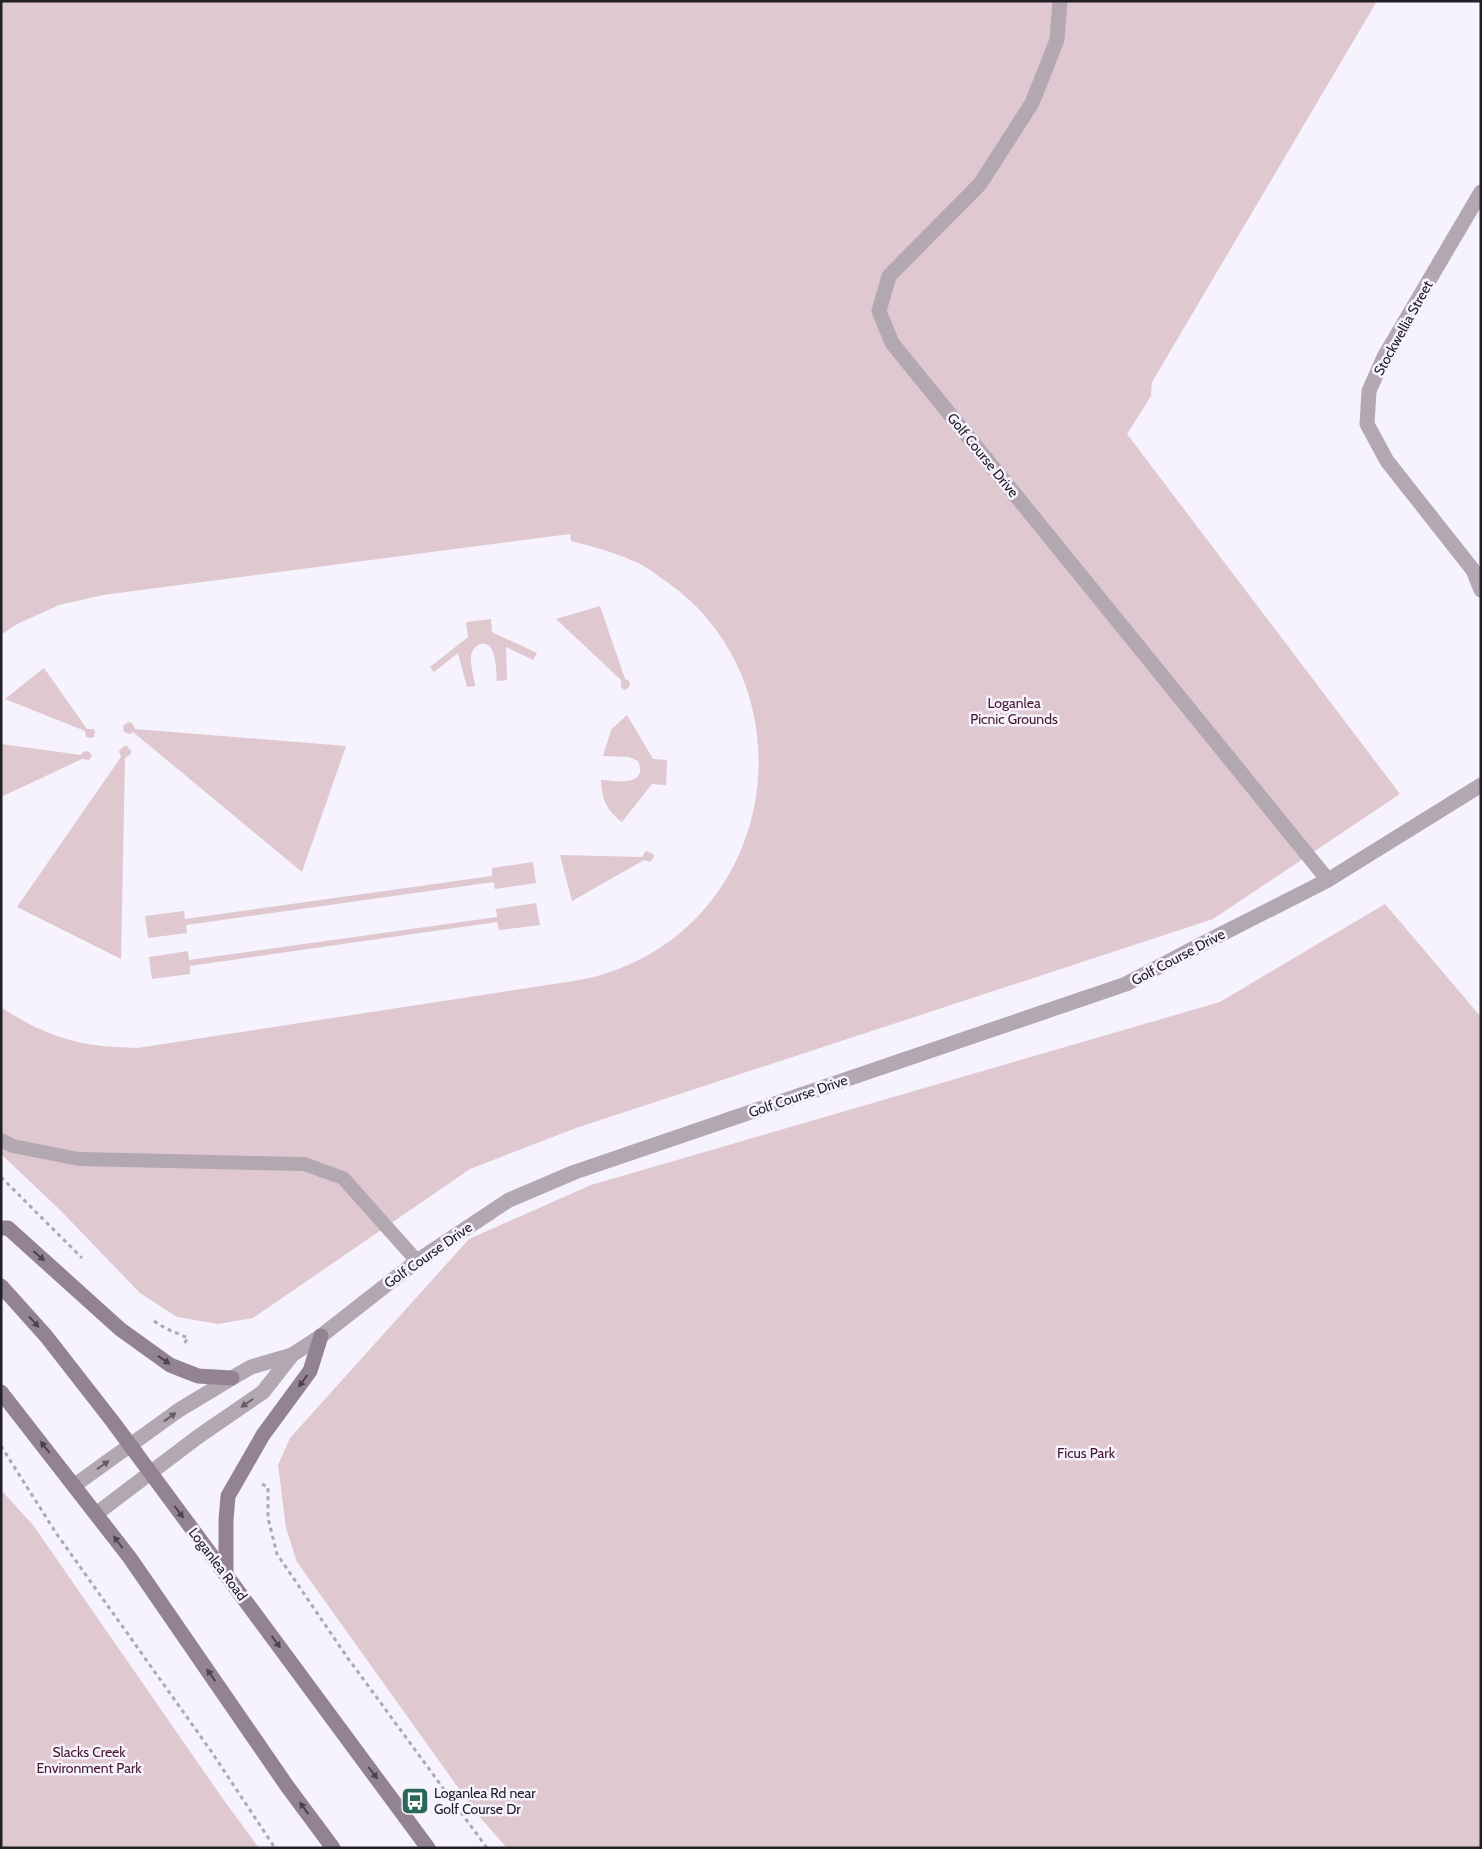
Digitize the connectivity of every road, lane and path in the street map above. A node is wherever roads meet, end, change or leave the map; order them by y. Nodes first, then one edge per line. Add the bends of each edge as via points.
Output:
1 (1060, 1) edge
2 (1481, 192) edge
3 (1481, 590) edge
4 (1481, 785) edge
5 (1328, 880) junction
6 (1, 1140) edge
7 (1, 1228) edge
8 (417, 1261) junction
9 (1, 1286) edge
10 (321, 1336) junction
11 (292, 1355) junction
12 (232, 1378) junction
13 (1, 1392) edge
14 (1, 1446) edge
15 (130, 1446) junction
16 (150, 1473) junction
17 (242, 1473) junction
18 (75, 1485) junction
19 (96, 1514) junction
20 (226, 1575) junction
21 (275, 1848) edge
22 (333, 1848) edge
23 (428, 1848) edge
24 (487, 1848) edge

1 - 5 street, Golf Course Drive via 1056,40 1032,103 980,184 889,276 879,311 892,343
2 - 3 street, Stockwellia Street via 1384,357 1369,391 1367,424 1386,461 1473,570
4 - 5 street, Golf Course Drive
5 - 8 street, Golf Course Drive via 1126,984 567,1175 508,1200
6 - 8 lane via 13,1146 79,1159 304,1164 343,1178
7 -> 12 main road via 8,1228 120,1329 170,1365 198,1376
8 - 10 street, Golf Course Drive
9 -> 15 main road, Loganlea Road via 46,1336
10 - 11 street, Golf Course Drive
10 -> 17 main road via 310,1371 263,1435
11 - 12 street, Golf Course Drive via 251,1367
11 -> 16 street, Golf Course Drive via 264,1392
15 -> 12 street, Golf Course Drive via 179,1410
18 -> 13 main road
14 - 21 path via 56,1533 211,1751
15 - 16 main road, Loganlea Road
18 -> 15 street, Golf Course Drive
16 - 19 street, Golf Course Drive
16 -> 20 main road, Loganlea Road
17 - 20 main road via 228,1496
17 - 24 path via 268,1487 268,1518 277,1554 347,1658
18 - 19 main road
22 -> 19 main road
20 -> 23 main road, Loganlea Road

